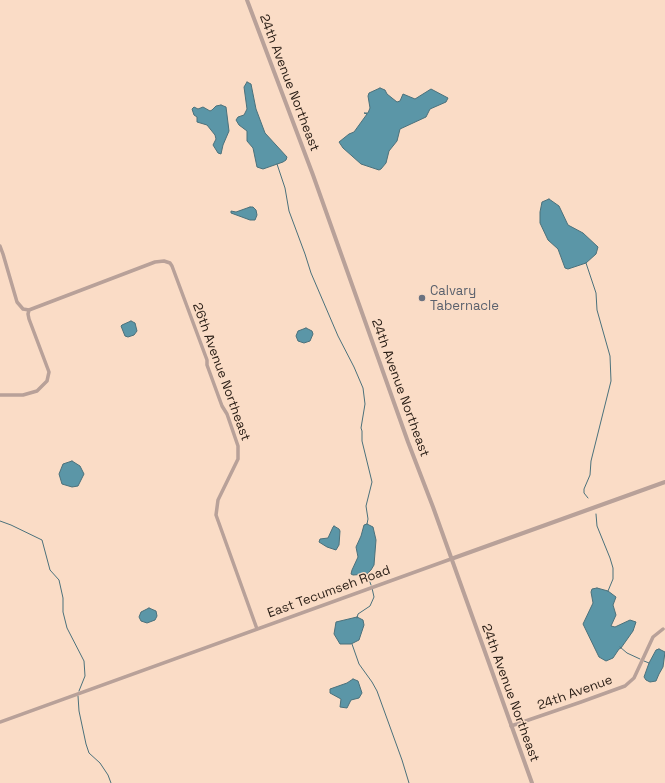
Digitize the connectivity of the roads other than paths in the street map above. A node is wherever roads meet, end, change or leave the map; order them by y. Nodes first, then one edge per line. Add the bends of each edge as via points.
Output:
1 (247, 0) edge
2 (0, 246) edge
3 (29, 310) junction
4 (0, 395) edge
5 (665, 482) edge
6 (451, 559) junction
7 (257, 629) junction
8 (663, 629) dead end
9 (0, 722) edge
10 (511, 726) junction
11 (532, 783) edge

1 - 6 street, 24th Avenue Northeast
2 - 3 street via 17,302 23,309
3 - 4 street via 29,319 48,368 47,381 30,394
3 - 7 street, 26th Avenue Northeast via 156,262 167,262 172,266 238,446 238,459 218,500 216,515
5 - 6 street, East Tecumseh Road
6 - 7 street, East Tecumseh Road
6 - 10 street, 24th Avenue Northeast
7 - 9 street, East Tecumseh Road
8 - 10 street, 24th Avenue via 653,637 636,673 625,686
10 - 11 street, 24th Avenue Northeast

